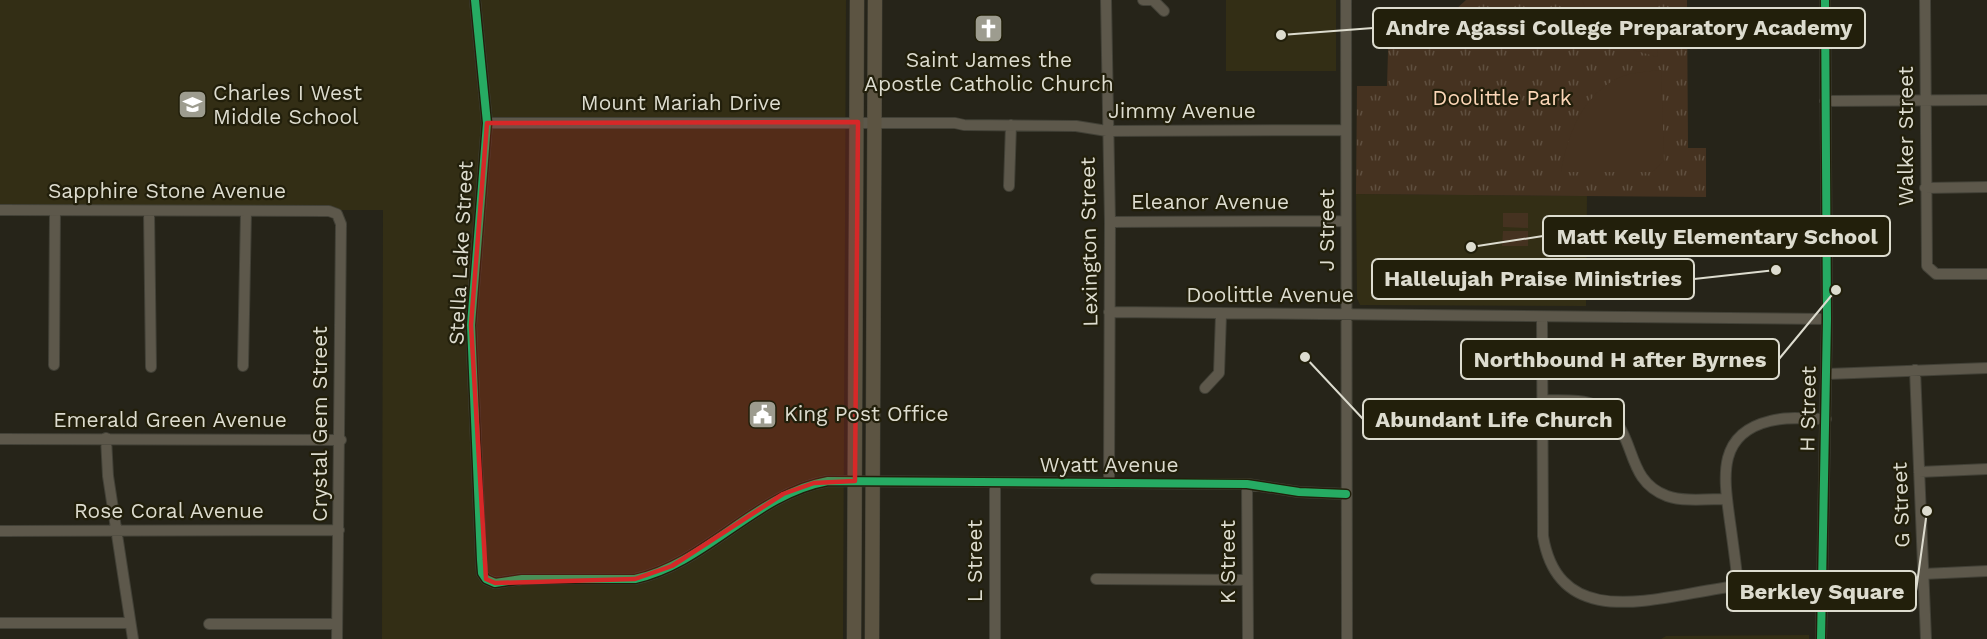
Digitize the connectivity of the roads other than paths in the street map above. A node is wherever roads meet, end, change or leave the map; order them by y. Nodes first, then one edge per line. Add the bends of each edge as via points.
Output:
1 (475, 0) edge
2 (875, 0) edge
3 (1106, 0) edge
4 (1143, 0) edge
5 (1346, 0) edge
6 (1825, 0) edge
7 (1924, 0) edge
8 (857, 2) edge
9 (1164, 10) dead end
10 (875, 55) junction
11 (1925, 100) junction
12 (1987, 100) edge
13 (1825, 101) junction
14 (858, 122) junction
15 (874, 122) junction
16 (487, 123) junction
17 (1011, 125) junction
18 (1346, 130) junction
19 (1107, 131) junction
20 (1009, 186) dead end
21 (1987, 187) edge
22 (1925, 188) junction
23 (0, 210) edge
24 (55, 210) junction
25 (149, 210) junction
26 (246, 212) junction
27 (334, 212) joint
28 (1346, 221) junction
29 (1110, 222) junction
30 (1987, 274) edge
31 (1109, 312) junction
32 (1347, 314) junction
33 (1221, 315) junction
34 (1542, 317) junction
35 (1827, 319) junction
36 (54, 365) dead end
37 (243, 366) dead end
38 (151, 367) dead end
39 (1987, 368) edge
40 (1915, 370) junction
41 (1827, 374) junction
42 (1205, 388) dead end
43 (1542, 400) junction
44 (1826, 419) junction
45 (106, 438) junction
46 (0, 439) edge
47 (340, 440) junction
48 (1987, 469) edge
49 (1919, 472) junction
50 (855, 481) junction
51 (872, 481) junction
52 (995, 482) junction
53 (1109, 483) junction
54 (1247, 484) junction
55 (1346, 494) junction
56 (1727, 499) junction
57 (339, 530) junction
58 (0, 531) edge
59 (116, 531) junction
60 (1987, 571) edge
61 (1923, 574) junction
62 (486, 579) joint
63 (1096, 579) dead end
64 (1247, 580) junction
65 (1738, 586) junction
66 (1822, 586) junction
67 (0, 623) edge
68 (130, 623) junction
69 (208, 624) dead end
70 (337, 624) junction
71 (133, 639) edge
72 (337, 639) edge
73 (854, 639) edge
74 (872, 639) edge
75 (995, 639) edge
76 (1248, 639) edge
77 (1347, 639) edge
78 (1821, 639) edge
79 (1926, 639) edge

1 - 16 street, Stella Lake Street
2 - 10 main road
3 - 19 street, Lexington Street
4 - 9 street via 1153,0
5 - 18 street, J Street
6 - 13 street, H Street
7 - 11 street, Walker Street
8 - 10 main road via 865,16 867,43
8 - 14 main road
10 - 15 main road
11 - 12 street
11 - 13 street
11 - 22 street, Walker Street
13 - 35 street, H Street
14 - 15 street, Mount Mariah Drive
14 - 16 street, Mount Mariah Drive
14 - 50 main road
15 - 17 street, Jimmy Avenue
15 - 51 main road
16 - 62 street, Stella Lake Street via 471,325 481,560
17 - 19 street, Jimmy Avenue via 1076,126
17 - 20 street
18 - 19 street, Jimmy Avenue
18 - 28 street, J Street
19 - 29 street, Lexington Street
21 - 22 street
22 - 30 street, Walker Street via 1930,271
23 - 24 street, Sapphire Stone Avenue
24 - 25 street, Sapphire Stone Avenue
24 - 36 street
25 - 26 street, Sapphire Stone Avenue
25 - 38 street
26 - 27 street, Sapphire Stone Avenue
26 - 37 street
27 - 47 street, Crystal Gem Street via 341,224
28 - 29 street, Eleanor Avenue
28 - 32 street, J Street
29 - 31 street, Lexington Street
31 - 33 street, Doolittle Avenue
31 - 53 street, Lexington Street
32 - 33 street, Doolittle Avenue
32 - 34 street, Doolittle Avenue
32 - 55 street, J Street
33 - 42 street via 1219,373
34 - 35 street, Doolittle Avenue
34 - 43 street
35 - 41 street, H Street
39 - 40 street
40 - 41 street
40 - 49 street, G Street
41 - 44 street, H Street
43 - 56 street via 1586,402 1597,405 1616,420 1640,475 1659,493 1670,497
43 - 65 street via 1543,536 1554,570 1569,588 1589,601 1615,607
44 - 56 street via 1773,420 1749,428 1729,452 1724,471
44 - 66 street, H Street
45 - 46 street, Emerald Green Avenue
45 - 47 street, Emerald Green Avenue
45 - 59 street
47 - 57 street, Crystal Gem Street
48 - 49 street
49 - 61 street, G Street
50 - 51 street, Wyatt Avenue
50 - 62 street, Wyatt Avenue via 805,485 783,494 672,566 651,575 635,579 522,579 495,583
50 - 73 main road
51 - 52 street, Wyatt Avenue
51 - 74 main road
52 - 53 street, Wyatt Avenue
52 - 75 street, L Street
53 - 54 street, Wyatt Avenue
54 - 55 street, Wyatt Avenue
54 - 64 street, K Street
55 - 77 street, J Street
56 - 65 street
57 - 59 street, Rose Coral Avenue
57 - 70 street, Crystal Gem Street
58 - 59 street, Rose Coral Avenue
59 - 68 street
60 - 61 street
61 - 79 street, G Street
63 - 64 street
64 - 76 street, K Street
65 - 66 street
66 - 78 street, H Street
67 - 68 street
68 - 71 street
69 - 70 street
70 - 72 street, Crystal Gem Street

